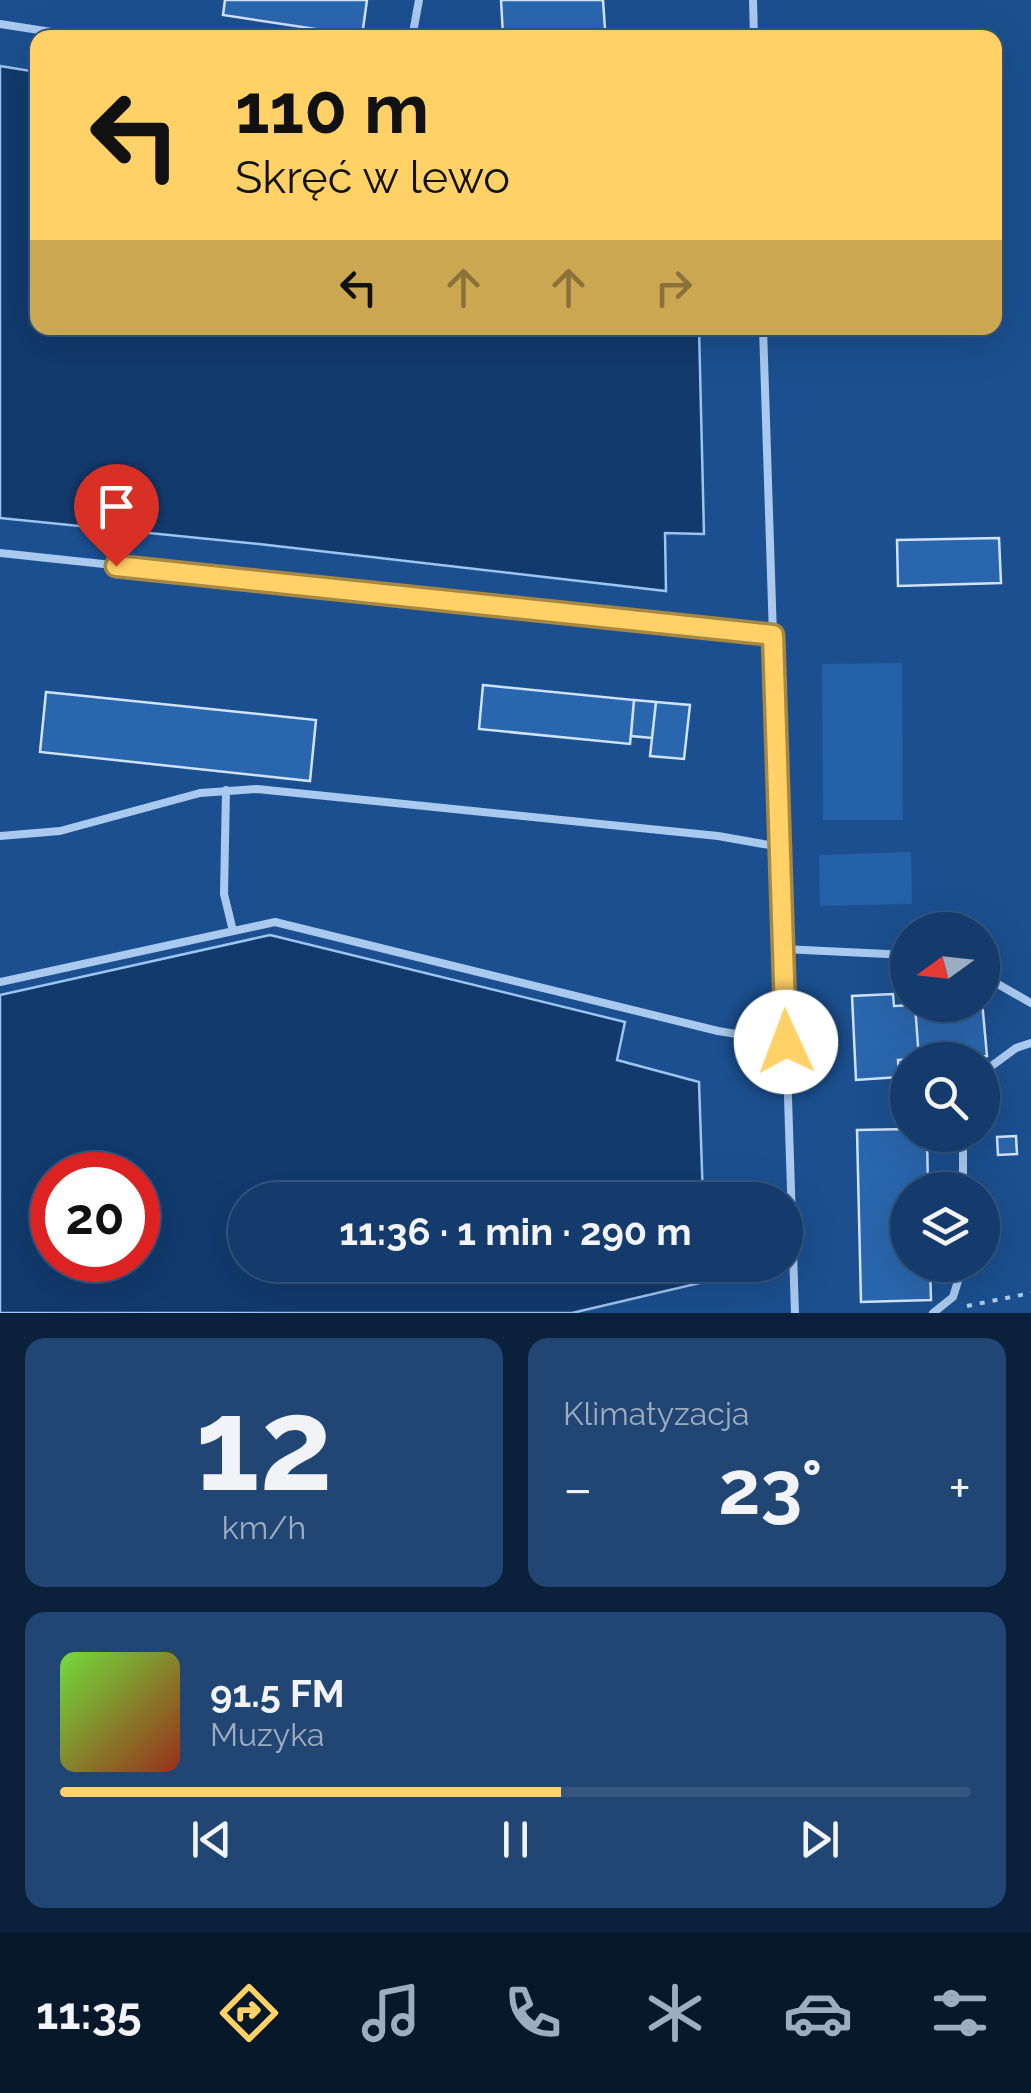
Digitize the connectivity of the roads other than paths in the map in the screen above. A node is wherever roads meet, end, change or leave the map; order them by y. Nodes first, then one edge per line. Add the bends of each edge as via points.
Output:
1 (419, 0) edge
2 (753, 0) edge
3 (0, 24) edge
4 (39, 30) edge
5 (413, 30) edge
6 (754, 30) edge
7 (763, 335) edge
8 (0, 553) edge
9 (773, 635) junction
10 (226, 790) junction
11 (0, 836) edge
12 (780, 847) junction
13 (233, 931) junction
14 (783, 948) junction
15 (890, 954) edge
16 (0, 982) edge
17 (1000, 986) edge
18 (1031, 1003) edge
19 (786, 1042) junction
20 (1031, 1043) edge
21 (1000, 1060) edge
22 (957, 1282) edge
23 (795, 1313) edge
24 (933, 1313) edge

1 - 5 lane
2 - 6 lane
3 - 4 lane
7 - 9 lane
8 - 9 lane
9 - 12 lane
10 - 11 lane via 60,831
10 - 12 lane
10 - 13 lane via 224,894
12 - 14 lane
13 - 16 lane
13 - 19 lane via 275,922 718,1032
14 - 15 lane
14 - 19 lane
17 - 18 lane
19 - 23 lane
20 - 21 lane
22 - 24 lane via 952,1297

